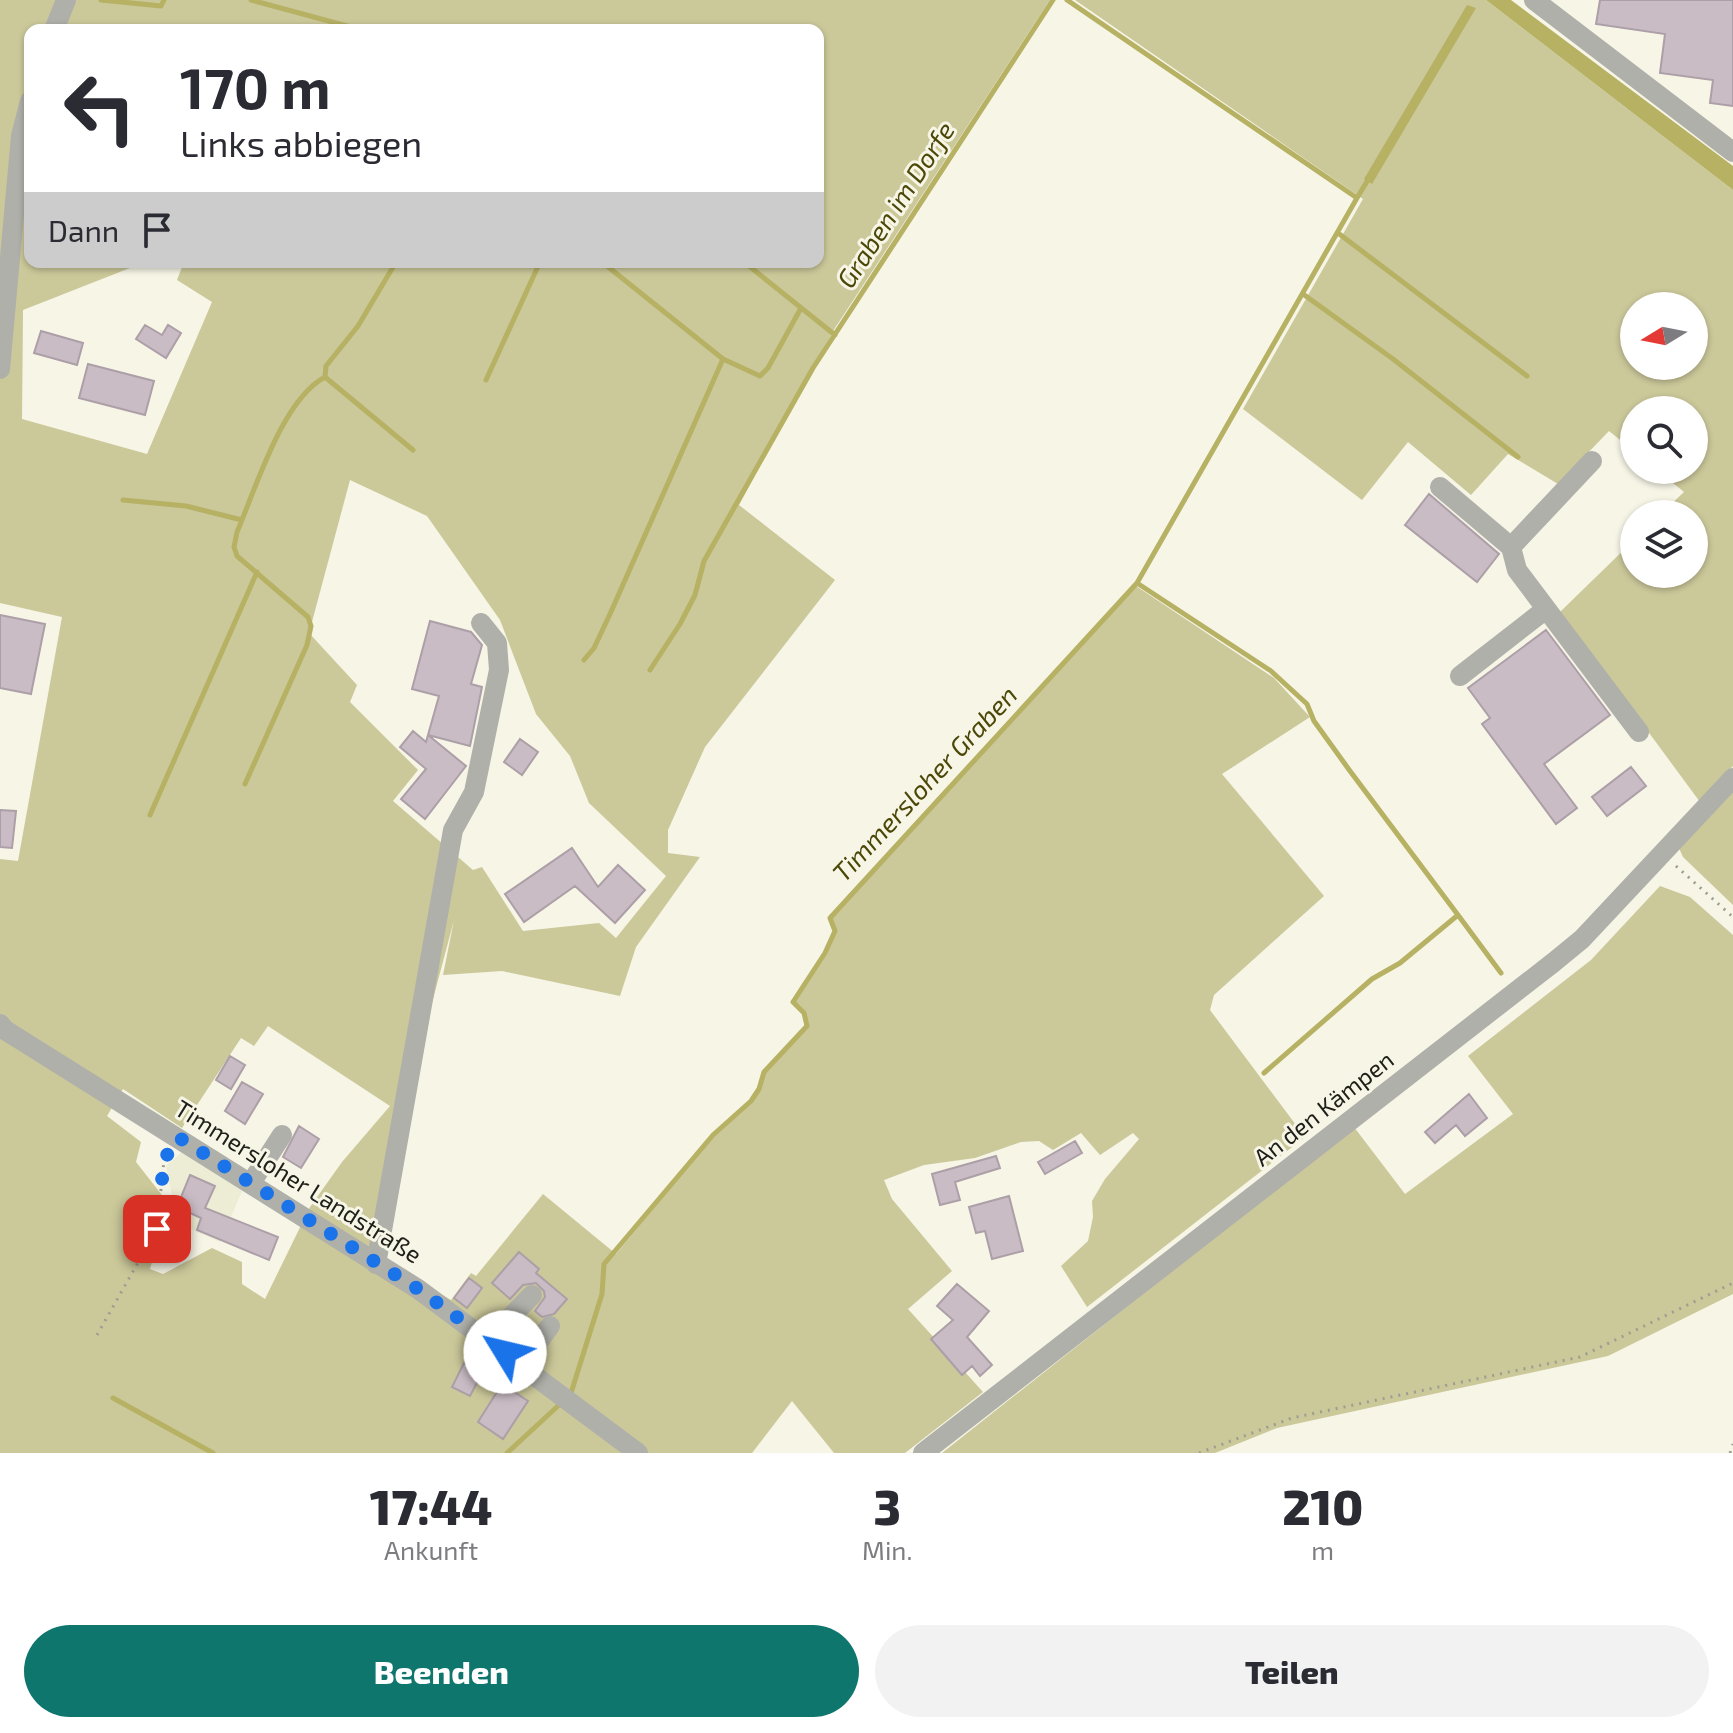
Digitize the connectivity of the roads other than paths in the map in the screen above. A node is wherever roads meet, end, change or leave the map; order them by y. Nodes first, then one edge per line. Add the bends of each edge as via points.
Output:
1 (66, 0) edge
2 (1534, 0) edge
3 (56, 24) edge
4 (24, 124) edge
5 (1733, 152) edge
6 (0, 369) edge
7 (1592, 461) dead end
8 (1440, 487) dead end
9 (1511, 547) junction
10 (1546, 609) junction
11 (481, 623) dead end
12 (1460, 676) dead end
13 (1639, 732) dead end
14 (1733, 778) edge
15 (0, 1024) edge
16 (282, 1135) dead end
17 (251, 1183) junction
18 (376, 1264) junction
19 (532, 1295) dead end
20 (550, 1326) dead end
21 (488, 1340) junction
22 (522, 1364) junction
23 (638, 1453) edge
24 (923, 1453) edge

1 - 3 street
2 - 5 street
4 - 6 street
7 - 9 street
8 - 9 street
9 - 10 street via 1517,570
10 - 12 street
10 - 13 street
11 - 18 street via 497,643 499,670 474,792 453,830
14 - 24 street, An den Kämpen via 1582,939
15 - 17 street, Timmersloher Landstraße
16 - 17 street
17 - 18 street, Timmersloher Landstraße
18 - 21 street, Timmersloher Landstraße
19 - 21 street
20 - 22 street
21 - 22 street, Timmersloher Landstraße
22 - 23 street, Timmersloher Landstraße

